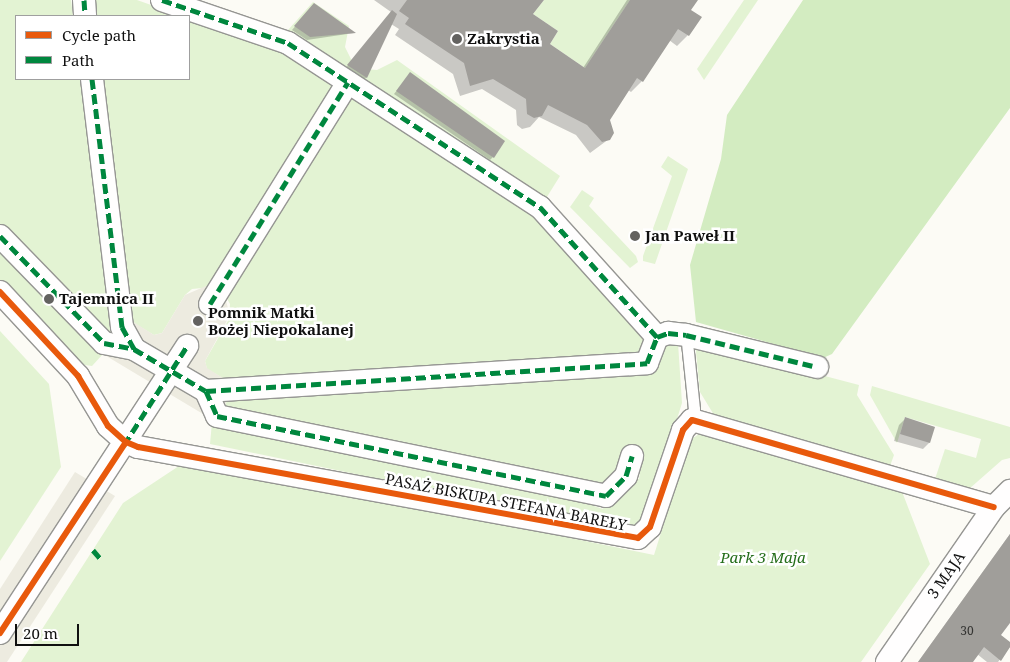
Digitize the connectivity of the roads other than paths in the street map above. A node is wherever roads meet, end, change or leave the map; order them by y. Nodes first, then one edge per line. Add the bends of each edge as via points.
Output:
1 (84, 0) edge
2 (162, 0) edge
3 (85, 15) edge
4 (92, 80) edge
5 (348, 82) junction
6 (0, 236) edge
7 (0, 292) edge
8 (210, 304) dead end
9 (685, 329) junction
10 (657, 337) junction
11 (187, 346) dead end
12 (134, 349) junction
13 (818, 367) dead end
14 (172, 370) junction
15 (206, 391) junction
16 (692, 420) junction
17 (126, 442) junction
18 (632, 456) dead end
19 (1010, 491) edge
20 (994, 507) junction
21 (0, 633) edge
22 (887, 662) edge

1 - 3 street
2 - 5 street via 288,43
4 - 12 street via 122,327
5 - 8 street
5 - 10 street via 540,207
6 - 12 street via 104,343
7 - 17 street, PASAŻ BISKUPA STEFANA BAREŁY via 78,376 108,426
9 - 10 street
9 - 13 street
9 - 16 lane via 694,409
10 - 15 street via 648,363
11 - 14 street
12 - 14 street
14 - 15 street
14 - 17 street
15 - 18 street via 217,416 606,496 626,476
16 - 17 street, PASAŻ BISKUPA STEFANA BAREŁY via 684,430 650,526 638,538 138,447
16 - 20 street
17 - 21 street
19 - 20 street, 3 MAJA
20 - 22 street, 3 MAJA

